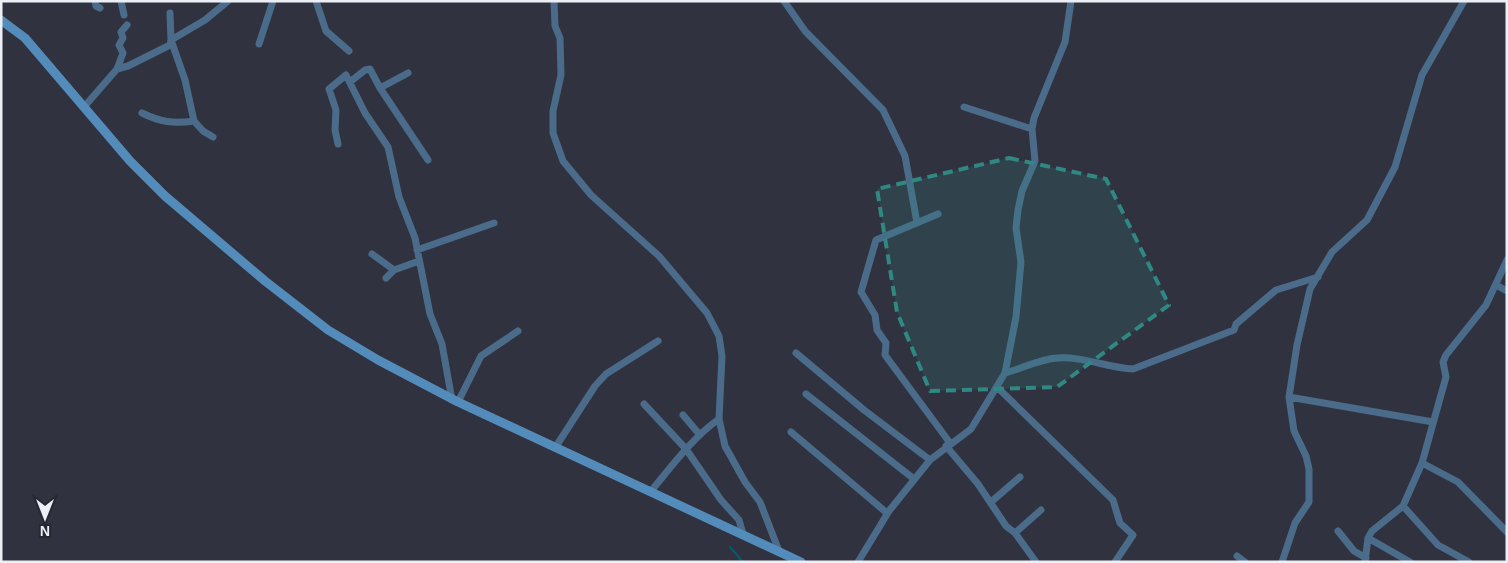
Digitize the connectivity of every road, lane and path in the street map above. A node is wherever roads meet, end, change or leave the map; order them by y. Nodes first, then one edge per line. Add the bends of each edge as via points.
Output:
1 (95, 1) edge
2 (122, 1) edge
3 (228, 1) edge
4 (273, 1) edge
5 (316, 1) edge
6 (554, 1) edge
7 (784, 1) edge
8 (1071, 1) edge
9 (1464, 1) edge
10 (100, 8) dead end
11 (170, 13) dead end
12 (124, 15) dead end
13 (1, 20) edge
14 (127, 24) dead end
15 (170, 40) junction
16 (259, 44) dead end
17 (349, 51) dead end
18 (116, 69) junction
19 (408, 73) dead end
20 (350, 82) junction
21 (380, 88) junction
22 (84, 106) junction
23 (964, 107) dead end
24 (142, 114) dead end
25 (194, 121) junction
26 (1032, 129) junction
27 (213, 137) dead end
28 (338, 144) dead end
29 (428, 160) dead end
30 (938, 214) dead end
31 (494, 223) dead end
32 (916, 223) junction
33 (417, 250) junction
34 (372, 254) dead end
35 (1507, 260) edge
36 (419, 261) junction
37 (394, 270) junction
38 (1318, 277) junction
39 (386, 278) dead end
40 (1496, 285) junction
41 (1507, 292) edge
42 (518, 331) dead end
43 (658, 341) dead end
44 (796, 352) dead end
45 (1005, 374) junction
46 (998, 388) junction
47 (806, 394) dead end
48 (1289, 397) junction
49 (455, 401) junction
50 (644, 404) dead end
51 (683, 415) dead end
52 (719, 419) junction
53 (1433, 422) junction
54 (791, 432) dead end
55 (700, 435) junction
56 (948, 444) junction
57 (555, 448) junction
58 (686, 449) junction
59 (930, 460) junction
60 (1422, 463) junction
61 (1020, 477) dead end
62 (914, 480) junction
63 (651, 491) junction
64 (991, 502) junction
65 (1402, 506) junction
66 (1041, 510) dead end
67 (887, 513) junction
68 (1338, 531) dead end
69 (1507, 532) edge
70 (1015, 533) junction
71 (743, 534) junction
72 (1368, 538) junction
73 (779, 551) junction
74 (1237, 556) dead end
75 (1365, 560) edge
76 (801, 562) edge
77 (858, 562) edge
78 (1036, 562) edge
79 (1115, 562) edge
80 (1245, 562) edge
81 (1282, 562) edge
82 (1410, 562) edge
83 (1469, 562) edge

1 - 10 street
2 - 12 street
3 - 15 street via 205,20
4 - 16 street
5 - 17 street via 326,31
6 - 52 street via 561,75 552,111 553,133 563,161 591,195 659,256 707,313 719,336 721,350
7 - 32 street via 805,30 882,110 905,156
8 - 26 street via 1065,42
9 - 38 street via 1422,76 1395,167 1367,220 1332,252
11 - 15 street
13 - 22 main road via 25,38
14 - 18 street via 121,32 123,38 119,45 123,53
15 - 18 street via 170,45
15 - 25 street via 185,80
18 - 22 street
19 - 21 street
20 - 21 street via 368,68
20 - 28 street via 346,75 329,89 336,110
20 - 33 street via 365,113 388,147 399,196
21 - 29 street
22 - 49 main road via 130,161 165,196 265,281 336,335
23 - 26 street
24 - 25 street via 159,122
25 - 27 street
26 - 45 street via 1035,161 1018,210 1016,228 1022,262
30 - 32 street
31 - 33 street
32 - 56 street via 876,240 861,292 886,343 885,355
33 - 36 street
34 - 37 street
35 - 40 street
36 - 37 street
36 - 49 street via 430,314 442,344
37 - 39 street
38 - 45 street via 1276,290 1236,324 1234,330 1133,369 1056,358
38 - 48 street via 1310,289
40 - 41 street
40 - 53 street via 1486,306 1446,355 1443,362 1446,377
42 - 49 street via 481,356
43 - 57 street via 606,374
44 - 59 street
45 - 46 street
46 - 56 street via 971,429
46 - 79 street via 1113,500 1120,523 1133,536
47 - 62 street
48 - 53 street
48 - 81 street via 1294,431 1309,469 1309,502 1295,523
49 - 57 main road
50 - 58 street
51 - 55 street
52 - 55 street
52 - 73 street via 725,446 760,502
53 - 60 street
54 - 67 street
55 - 58 street
56 - 59 street
56 - 64 street
57 - 63 main road
58 - 63 street
58 - 71 street via 739,520
59 - 62 street
60 - 65 street
60 - 69 street via 1458,482
61 - 64 street
62 - 67 street
63 - 71 main road
64 - 70 street via 1006,526
65 - 72 street
65 - 83 street via 1438,545
66 - 70 street
67 - 77 street
68 - 75 street
70 - 78 street
71 - 73 main road
72 - 75 street
72 - 82 street
73 - 76 main road
74 - 80 street

